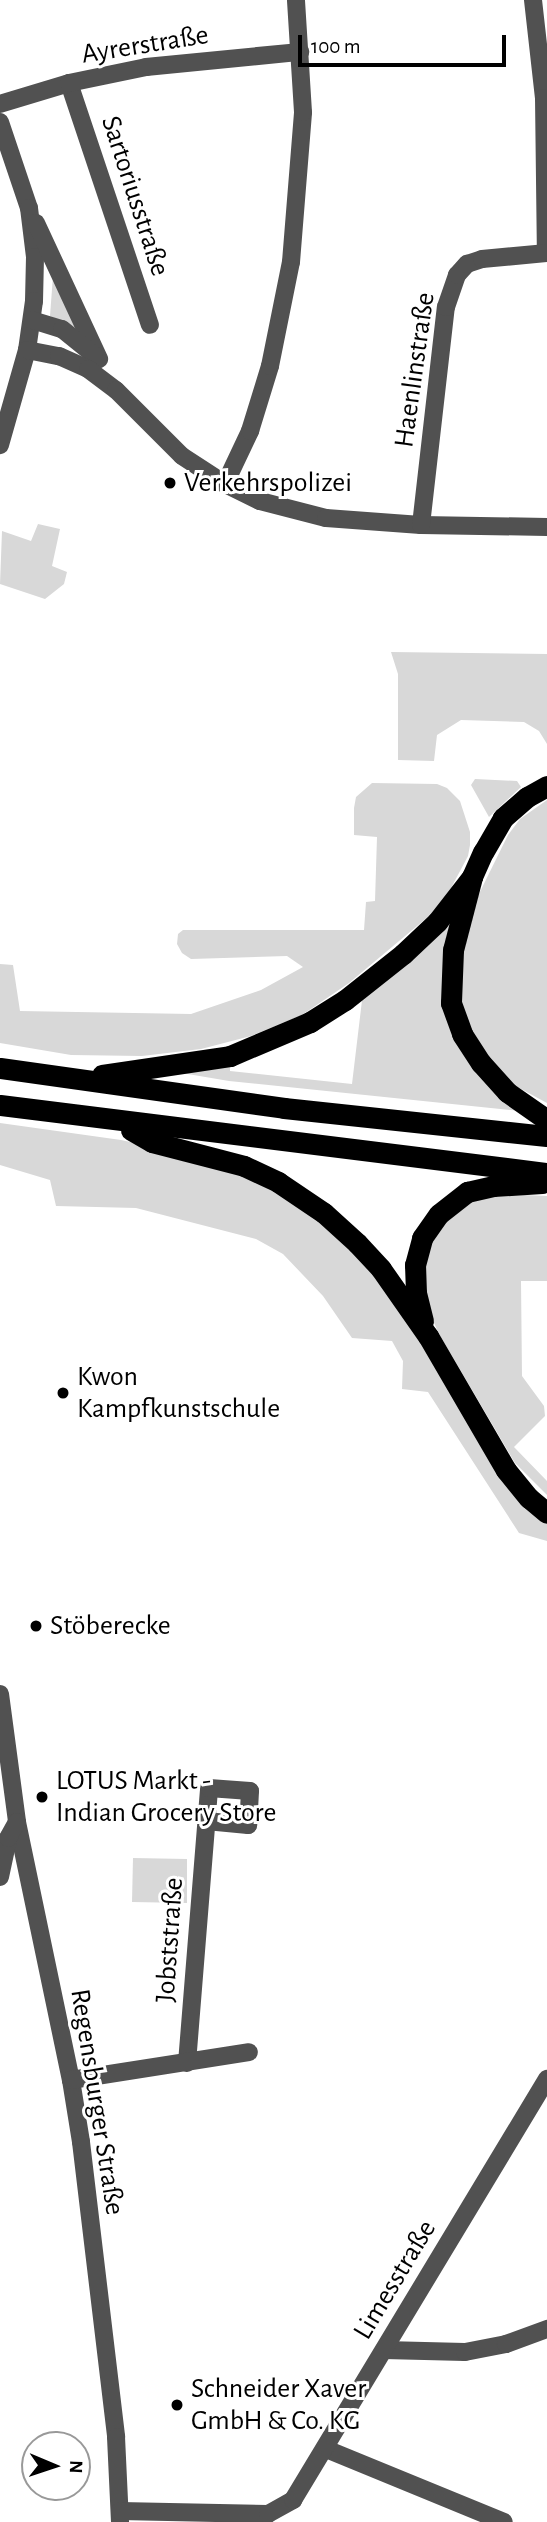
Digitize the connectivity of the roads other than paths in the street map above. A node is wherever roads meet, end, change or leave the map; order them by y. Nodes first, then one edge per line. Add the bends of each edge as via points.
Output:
1 (296, 0) edge
2 (533, 0) edge
3 (300, 52) junction
4 (69, 83) junction
5 (0, 104) edge
6 (0, 122) edge
7 (29, 208) junction
8 (546, 253) edge
9 (32, 320) junction
10 (150, 325) dead end
11 (27, 350) junction
12 (99, 359) junction
13 (116, 390) junction
14 (5, 409) edge
15 (0, 445) edge
16 (225, 484) junction
17 (421, 525) junction
18 (547, 527) edge
19 (547, 786) edge
20 (472, 877) junction
21 (0, 1068) edge
22 (73, 1079) junction
23 (0, 1105) edge
24 (83, 1116) junction
25 (547, 1120) edge
26 (131, 1130) junction
27 (547, 1136) edge
28 (547, 1173) edge
29 (547, 1181) edge
30 (428, 1336) junction
31 (547, 1513) edge
32 (0, 1694) edge
33 (206, 1821) dead end
34 (9, 1823) edge
35 (0, 1877) edge
36 (249, 2052) dead end
37 (187, 2063) junction
38 (547, 2079) edge
39 (71, 2080) junction
40 (547, 2329) edge
41 (384, 2350) junction
42 (326, 2449) junction
43 (120, 2516) edge
44 (504, 2522) edge

1 - 3 street
2 - 8 street, Haenlinstraße via 544,98
3 - 4 street, Ayrerstraße via 146,67
3 - 16 street via 302,151 291,262 270,366 250,431
4 - 5 street, Ayrerstraße
4 - 10 street, Sartoriusstraße
6 - 7 street
7 - 9 street via 35,257
7 - 12 street
8 - 17 street, Haenlinstraße via 482,259 467,264 457,275 446,307
9 - 11 street
9 - 12 street via 62,329
11 - 13 street via 68,360
11 - 14 street
12 - 13 street
13 - 16 street via 182,456
14 - 15 street
16 - 17 street via 292,511
17 - 18 street
19 - 20 highway via 503,818
20 - 22 highway via 437,922 403,954 310,1022 230,1056
20 - 25 highway via 453,950 451,1003 455,1020 494,1078
21 - 22 highway
22 - 27 highway via 284,1108
23 - 24 highway
24 - 26 highway
24 - 28 highway
26 - 29 highway
26 - 30 highway via 152,1142 244,1166 306,1199 381,1269
29 - 30 highway via 467,1192 430,1225 418,1250 414,1275 418,1309
30 - 31 highway via 506,1470
32 - 34 street, Regensburger Straße
33 - 37 street, Jobststraße
34 - 35 street
34 - 39 street, Regensburger Straße
36 - 37 street
37 - 39 street
38 - 41 street, Limesstraße
39 - 43 street, Regensburger Straße via 110,2383
40 - 41 street via 465,2352
41 - 42 street, Limesstraße
42 - 43 street, Limesstraße via 299,2493 277,2511
42 - 44 street

